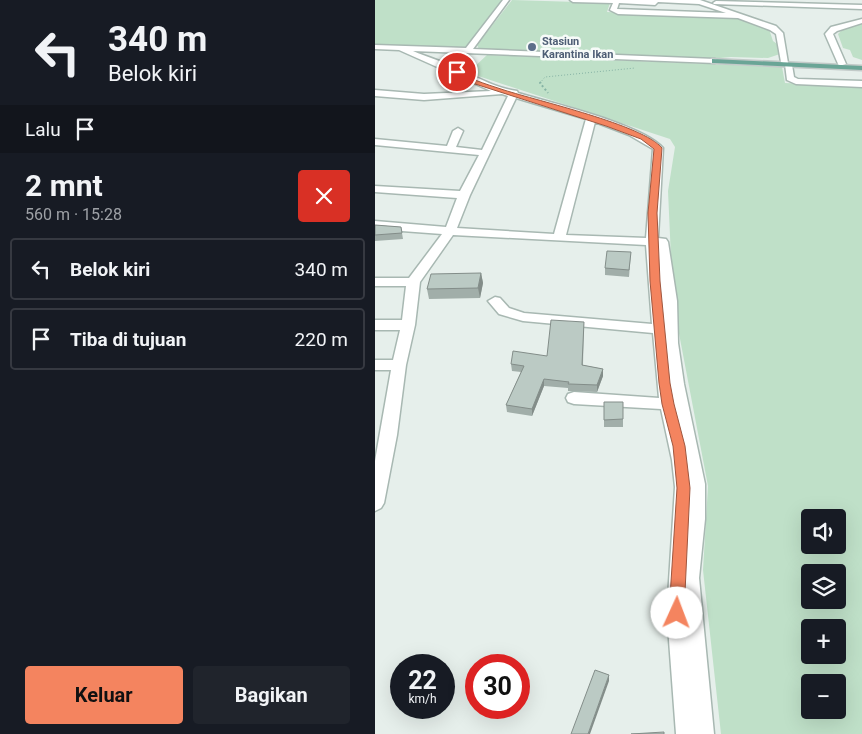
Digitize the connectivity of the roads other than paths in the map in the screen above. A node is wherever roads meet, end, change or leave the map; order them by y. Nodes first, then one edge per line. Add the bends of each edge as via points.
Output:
1 (506, 0) edge
2 (573, 0) edge
3 (647, 0) edge
4 (700, 2) edge
5 (617, 3) junction
6 (825, 3) edge
7 (663, 5) edge
8 (862, 7) edge
9 (741, 16) junction
10 (862, 21) edge
11 (375, 47) edge
12 (400, 48) junction
13 (467, 52) junction
14 (715, 61) joint
15 (786, 64) junction
16 (843, 64) junction
17 (862, 67) edge
18 (862, 84) edge
19 (509, 92) junction
20 (375, 93) edge
21 (591, 119) junction
22 (458, 131) dead end
23 (375, 142) edge
24 (450, 150) junction
25 (485, 153) junction
26 (375, 188) edge
27 (464, 195) junction
28 (375, 225) edge
29 (450, 231) junction
30 (559, 238) junction
31 (657, 242) junction
32 (375, 282) edge
33 (413, 282) junction
34 (495, 301) dead end
35 (375, 325) edge
36 (408, 326) junction
37 (665, 330) junction
38 (375, 365) edge
39 (399, 365) junction
40 (574, 398) dead end
41 (668, 404) junction
42 (382, 435) edge
43 (375, 503) edge
44 (688, 734) edge
45 (702, 734) edge

1 - 13 street
2 - 5 street
3 - 7 street
4 - 6 street
4 - 7 street
4 - 7 street
4 - 9 street
5 - 7 street
5 - 7 street via 613,10 616,12
6 - 8 street
7 - 9 street
9 - 15 street via 777,30
10 - 16 street via 834,29 829,34
11 - 12 street
12 - 13 street
12 - 19 street via 471,80
13 - 14 street
14 - 15 main road
15 - 16 main road
15 - 17 main road
15 - 18 street via 790,78 796,81
16 - 17 main road
19 - 20 street via 424,97
19 - 21 street
19 - 25 street
19 - 31 street via 630,128 665,144
21 - 30 street
21 - 31 street via 643,137 658,148
22 - 24 street
23 - 24 street
24 - 25 street
25 - 27 street
26 - 27 street
27 - 29 street
28 - 29 street
29 - 30 street
29 - 33 street
30 - 31 street
31 - 37 street via 670,301
32 - 33 street
33 - 36 street
34 - 37 street via 505,310 523,317
35 - 36 street
36 - 39 street
37 - 41 street
37 - 45 street via 695,484 696,519 689,578
38 - 39 street
39 - 42 street
40 - 41 street
41 - 44 street via 679,446 684,488 677,613
42 - 43 street

